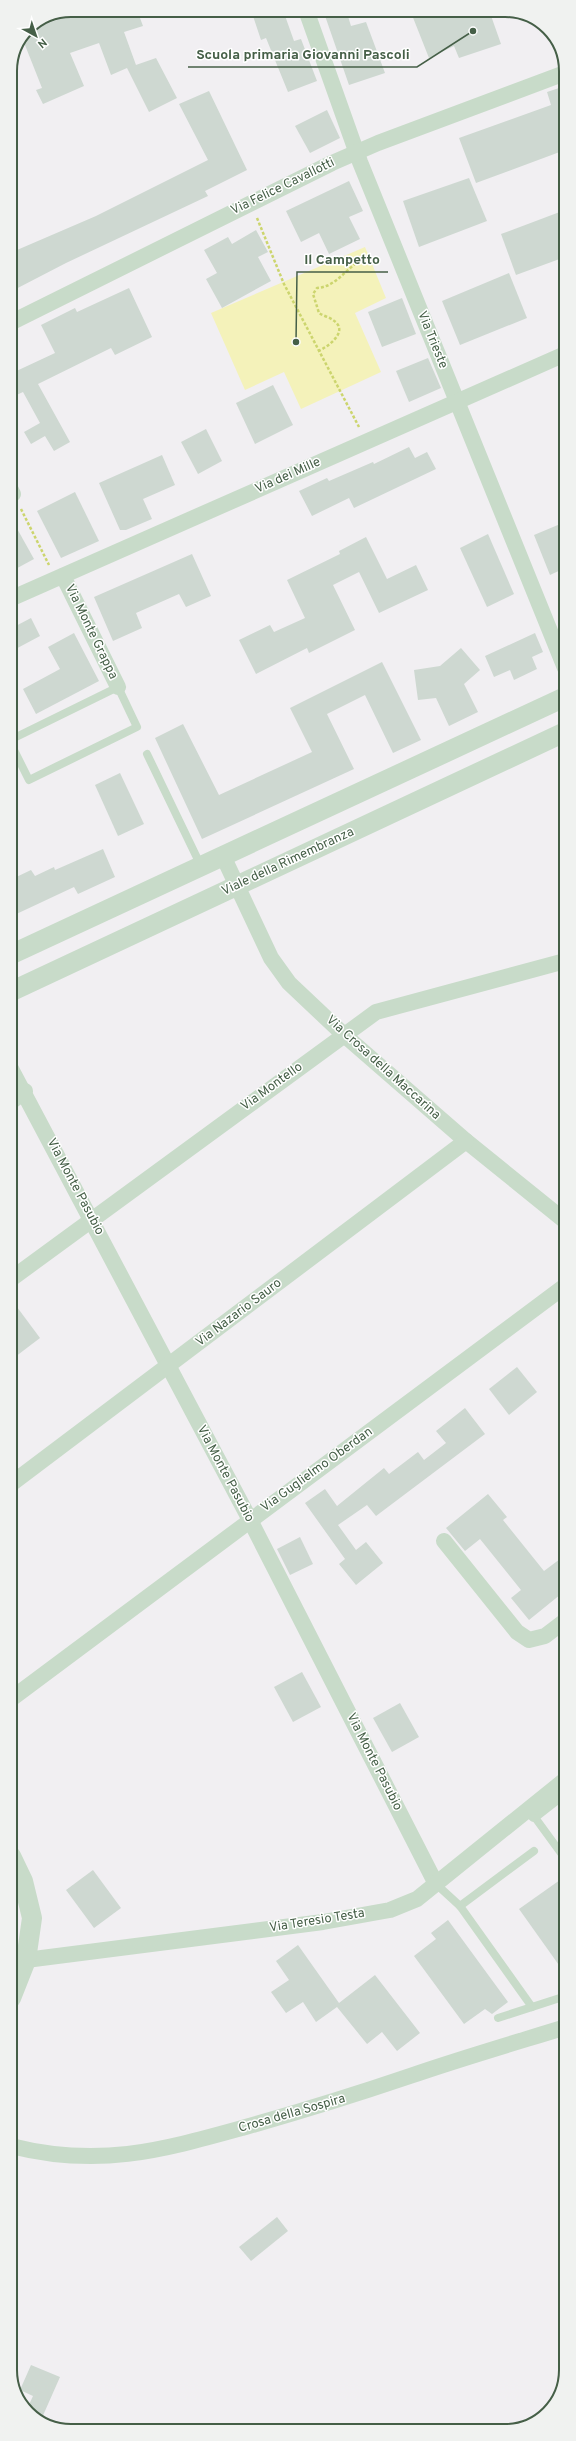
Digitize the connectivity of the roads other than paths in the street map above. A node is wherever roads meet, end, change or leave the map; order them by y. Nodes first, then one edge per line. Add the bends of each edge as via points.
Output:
1 (309, 17) edge
2 (559, 75) edge
3 (357, 152) junction
4 (17, 320) edge
5 (559, 357) edge
6 (457, 401) junction
7 (63, 576) junction
8 (17, 596) edge
9 (559, 653) edge
10 (118, 688) junction
11 (559, 700) edge
12 (559, 735) edge
13 (17, 738) edge
14 (147, 754) dead end
15 (17, 755) edge
16 (223, 856) junction
17 (201, 866) junction
18 (237, 886) junction
19 (17, 952) edge
20 (559, 963) edge
21 (17, 989) edge
22 (344, 1034) junction
23 (17, 1079) edge
24 (24, 1091) junction
25 (17, 1096) edge
26 (466, 1141) junction
27 (559, 1216) edge
28 (91, 1218) junction
29 (17, 1274) edge
30 (559, 1291) edge
31 (168, 1367) junction
32 (17, 1480) edge
33 (250, 1520) junction
34 (444, 1541) dead end
35 (559, 1625) edge
36 (17, 1695) edge
37 (559, 1786) edge
38 (559, 1795) edge
39 (531, 1812) junction
40 (559, 1850) edge
41 (534, 1851) dead end
42 (17, 1869) edge
43 (436, 1884) junction
44 (460, 1906) junction
45 (26, 1960) junction
46 (17, 1983) edge
47 (559, 1998) edge
48 (532, 2007) junction
49 (498, 2018) dead end
50 (559, 2029) edge
51 (17, 2148) edge

1 - 3 street, Via Trieste
2 - 3 street, Via Felice Cavallotti
3 - 4 street, Via Felice Cavallotti
3 - 6 street, Via Trieste
5 - 6 street, Via dei Mille
6 - 7 street, Via dei Mille
6 - 9 street, Via Trieste
7 - 8 street, Via dei Mille
7 - 10 street, Via Monte Grappa
10 - 13 lane
10 - 15 lane via 137,727 29,780
11 - 16 street
12 - 18 street, Viale della Rimembranza
14 - 17 lane
16 - 17 street
16 - 18 street, Via Crosa della Maccarina
17 - 19 street
18 - 21 street, Viale della Rimembranza
18 - 22 street, Via Crosa della Maccarina via 280,972
20 - 22 street, Via Montello via 376,1012
22 - 26 street, Via Crosa della Maccarina
22 - 28 street, Via Montello
23 - 24 street, Via Monte Pasubio
24 - 25 street
24 - 28 street, Via Monte Pasubio
26 - 27 street, Via Crosa della Maccarina
26 - 31 street, Via Nazario Sauro
28 - 29 street, Via Montello
28 - 31 street, Via Monte Pasubio
30 - 33 street, Via Guglielmo Oberdan
31 - 32 street, Via Nazario Sauro
31 - 33 street, Via Monte Pasubio
33 - 36 street, Via Guglielmo Oberdan
33 - 43 street, Via Monte Pasubio
34 - 35 street via 516,1632 529,1640 544,1636
37 - 39 street, Via Teresio Testa
38 - 39 street
39 - 40 lane
39 - 43 street, Via Teresio Testa
41 - 44 lane
42 - 45 street via 32,1918
43 - 44 lane
43 - 45 street, Via Teresio Testa via 417,1899 390,1910 229,1935
44 - 48 lane
45 - 46 street
47 - 48 lane
48 - 49 lane
50 - 51 street, Crosa della Sospira via 348,2098 167,2149 136,2155 74,2157 43,2154

